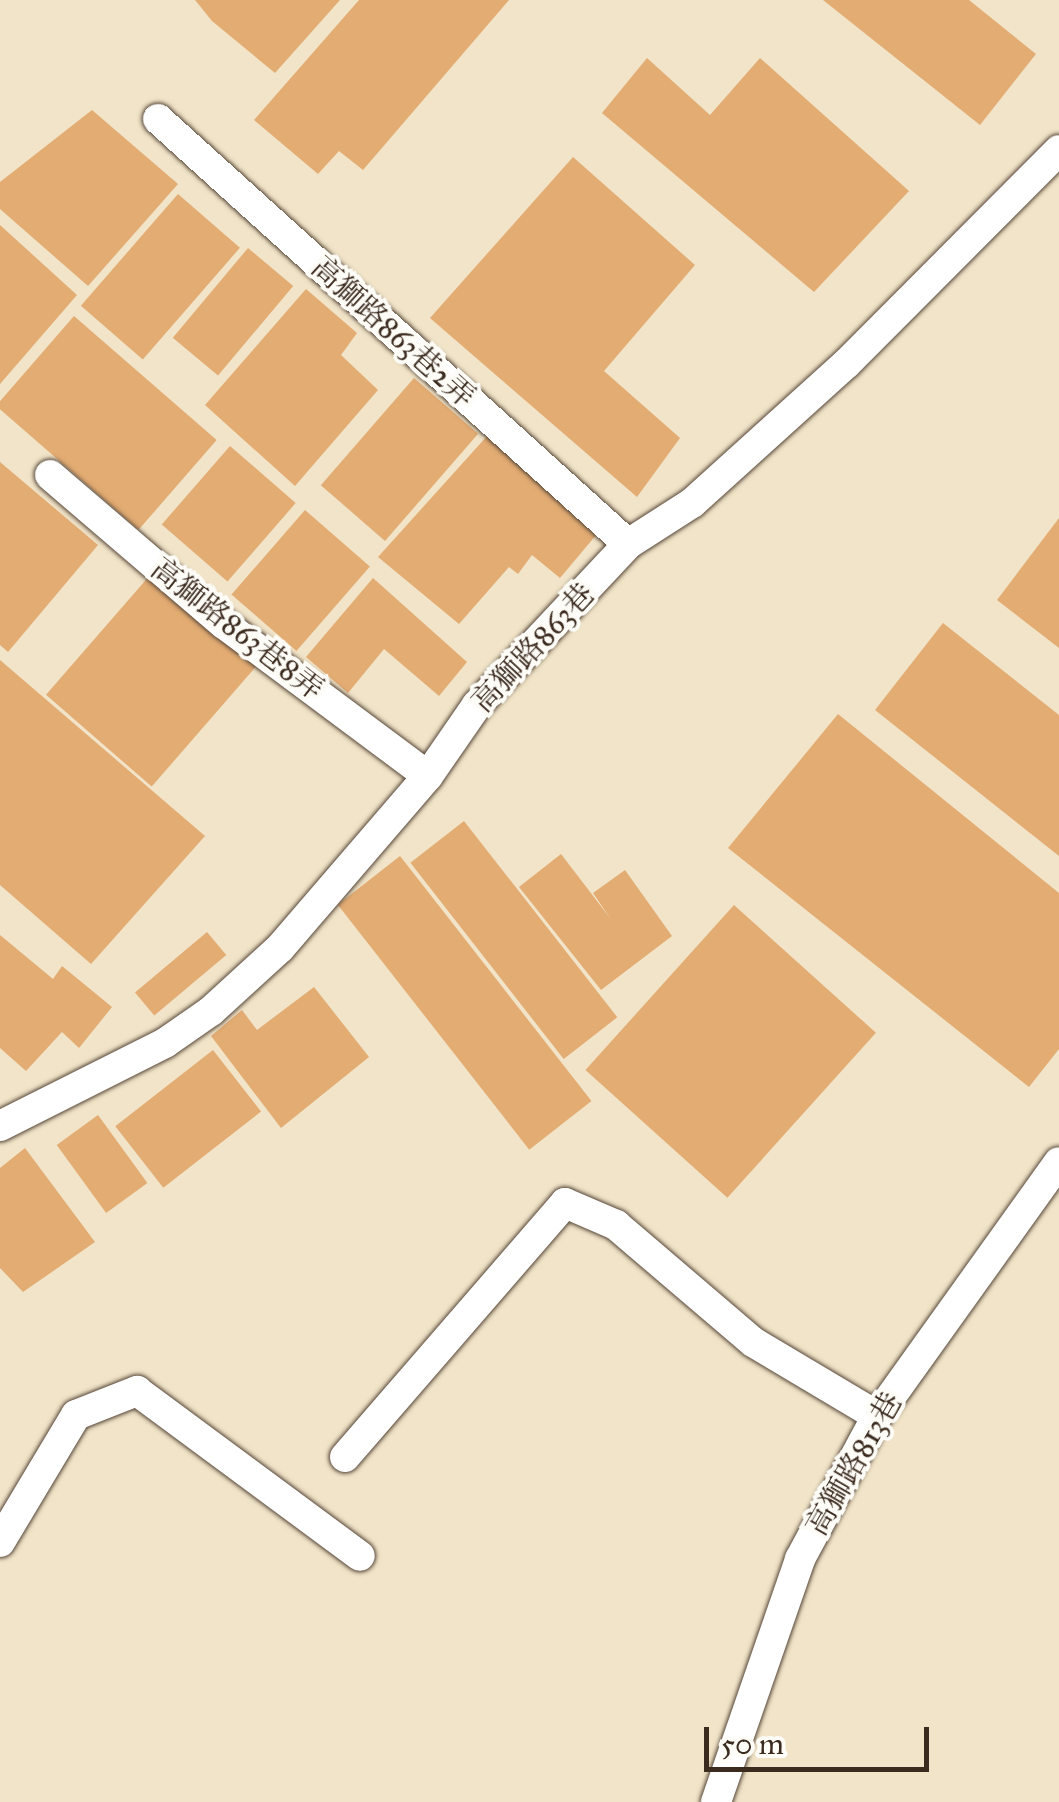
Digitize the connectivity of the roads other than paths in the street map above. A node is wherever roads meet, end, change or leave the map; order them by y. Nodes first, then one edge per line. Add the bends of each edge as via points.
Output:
1 (158, 119) dead end
2 (1059, 150) edge
3 (50, 475) dead end
4 (628, 544) junction
5 (428, 776) junction
6 (0, 1126) edge
7 (1059, 1162) edge
8 (877, 1416) junction
9 (345, 1457) dead end
10 (0, 1542) edge
11 (360, 1556) dead end
12 (716, 1802) edge

1 - 4 street, 高獅路863巷2弄
2 - 4 street, 高獅路863巷 via 846,364 692,503
3 - 5 street, 高獅路863巷8弄 via 224,624
4 - 5 street, 高獅路863巷 via 477,705
5 - 6 street, 高獅路863巷 via 280,948 210,1011 165,1043
7 - 8 street, 高獅路813巷
8 - 9 street via 753,1342 616,1225 565,1203
8 - 12 street, 高獅路813巷 via 800,1559
10 - 11 street via 76,1415 137,1391

